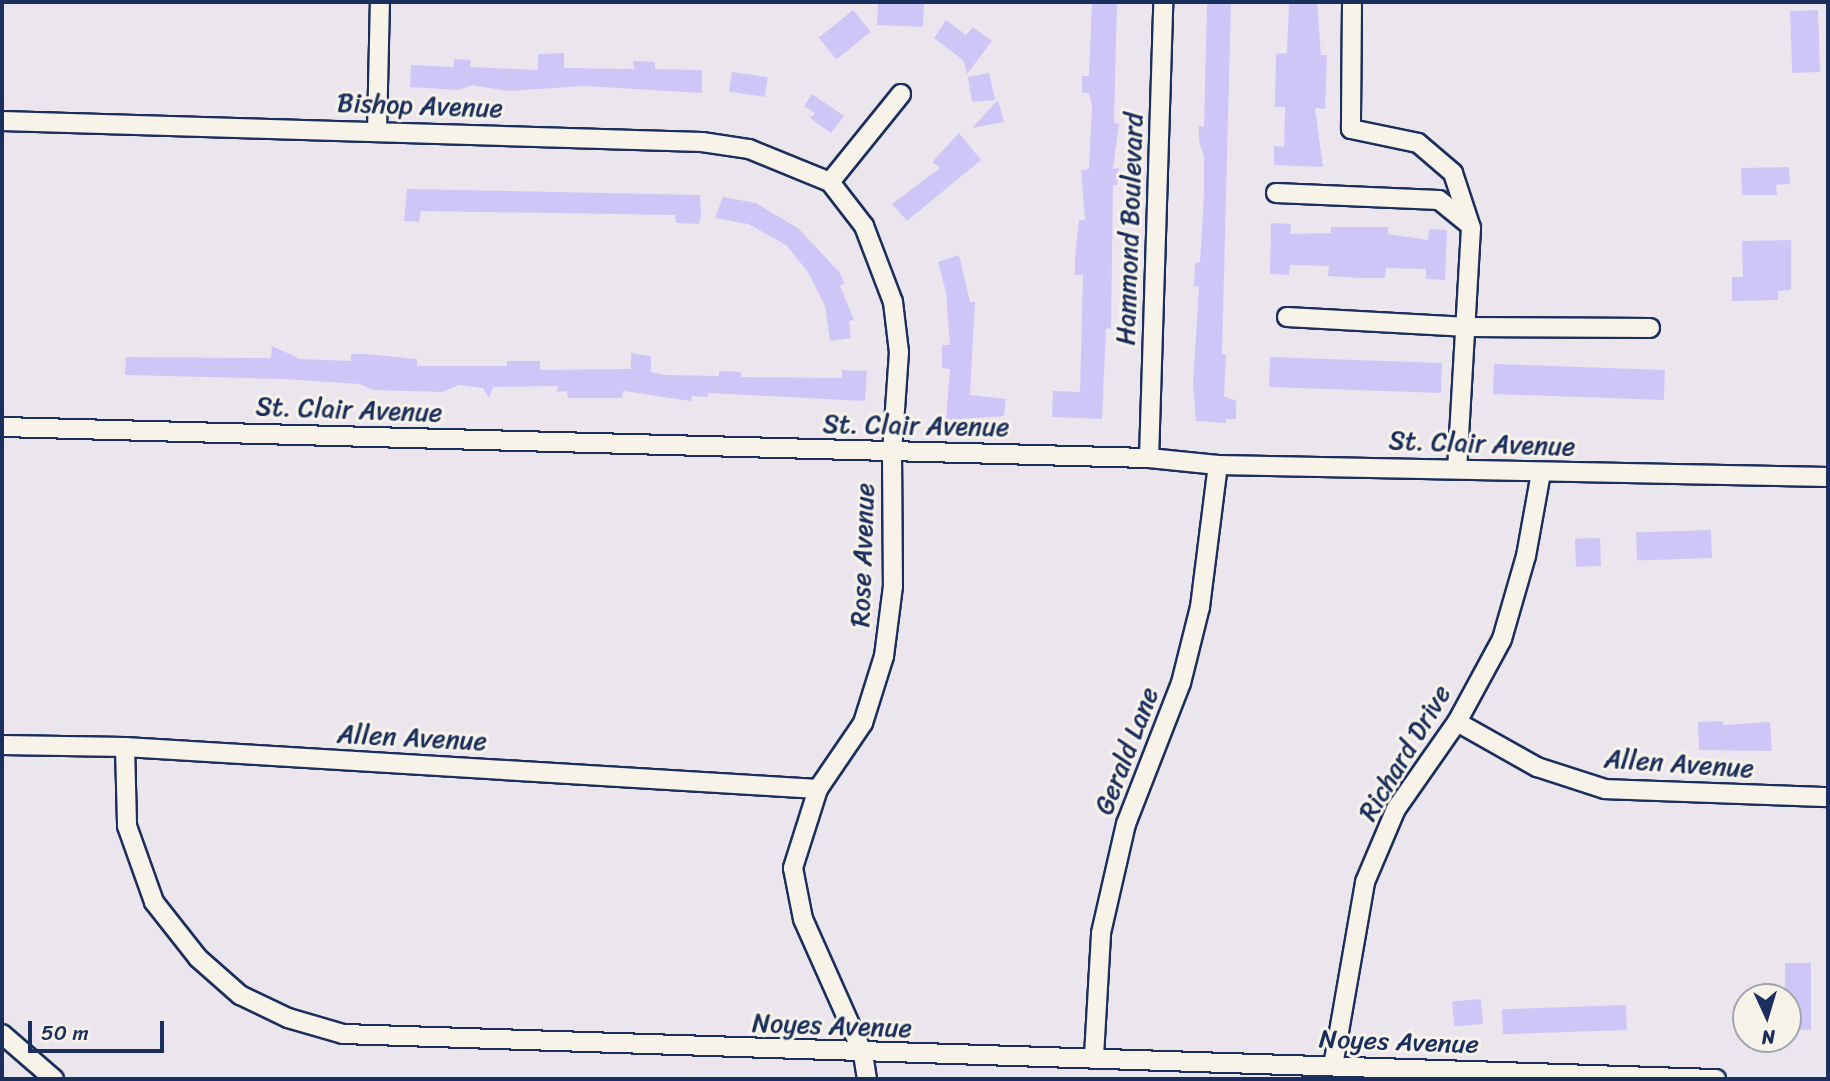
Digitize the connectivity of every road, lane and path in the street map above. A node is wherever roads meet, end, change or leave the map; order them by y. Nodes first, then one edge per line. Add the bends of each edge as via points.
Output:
1 (380, 2) edge
2 (1164, 2) edge
3 (1352, 4) dead end
4 (901, 94) dead end
5 (2, 121) edge
6 (377, 131) junction
7 (830, 182) junction
8 (1276, 193) dead end
9 (1471, 228) junction
10 (1287, 317) dead end
11 (1468, 327) junction
12 (1650, 328) dead end
13 (2, 427) edge
14 (892, 451) junction
15 (1149, 458) junction
16 (1218, 465) junction
17 (1457, 468) junction
18 (1541, 473) junction
19 (1828, 477) edge
20 (1457, 722) junction
21 (2, 745) edge
22 (125, 747) junction
23 (818, 789) junction
24 (1828, 797) edge
25 (2, 1034) edge
26 (863, 1054) junction
27 (1094, 1056) junction
28 (1333, 1066) junction
29 (54, 1079) edge
30 (867, 1079) edge
31 (1716, 1079) edge

1 - 6 street
2 - 15 street, Hammond Boulevard
3 - 9 street via 1351,129 1418,143 1453,173
4 - 7 street
5 - 6 street, Bishop Avenue
6 - 7 street, Bishop Avenue via 702,142 749,149
7 - 14 street, Rose Avenue via 864,226 893,302 899,352
8 - 9 street via 1439,200
9 - 11 street
10 - 11 street
11 - 12 street
11 - 17 street
13 - 14 street, St. Clair Avenue
14 - 15 street, St. Clair Avenue
14 - 23 street, Rose Avenue via 893,586 884,656 863,723
15 - 16 street, St. Clair Avenue
16 - 17 street, St. Clair Avenue
16 - 27 street, Gerald Lane via 1200,607 1184,671 1126,824 1101,933
17 - 18 street, St. Clair Avenue
18 - 19 street, St. Clair Avenue
18 - 20 street, Richard Drive via 1526,556 1502,639
20 - 24 street, Allen Avenue via 1537,767 1605,789
20 - 28 street, Richard Drive via 1396,809 1365,882
21 - 22 street, Allen Avenue
22 - 23 street, Allen Avenue
22 - 26 street, Noyes Avenue via 127,826 154,902 198,957 240,995 288,1018 343,1034
23 - 26 street, Rose Avenue via 795,857 795,897
25 - 29 street
26 - 27 street, Noyes Avenue
26 - 30 street, Rose Avenue
27 - 28 street, Noyes Avenue
28 - 31 street, Noyes Avenue

